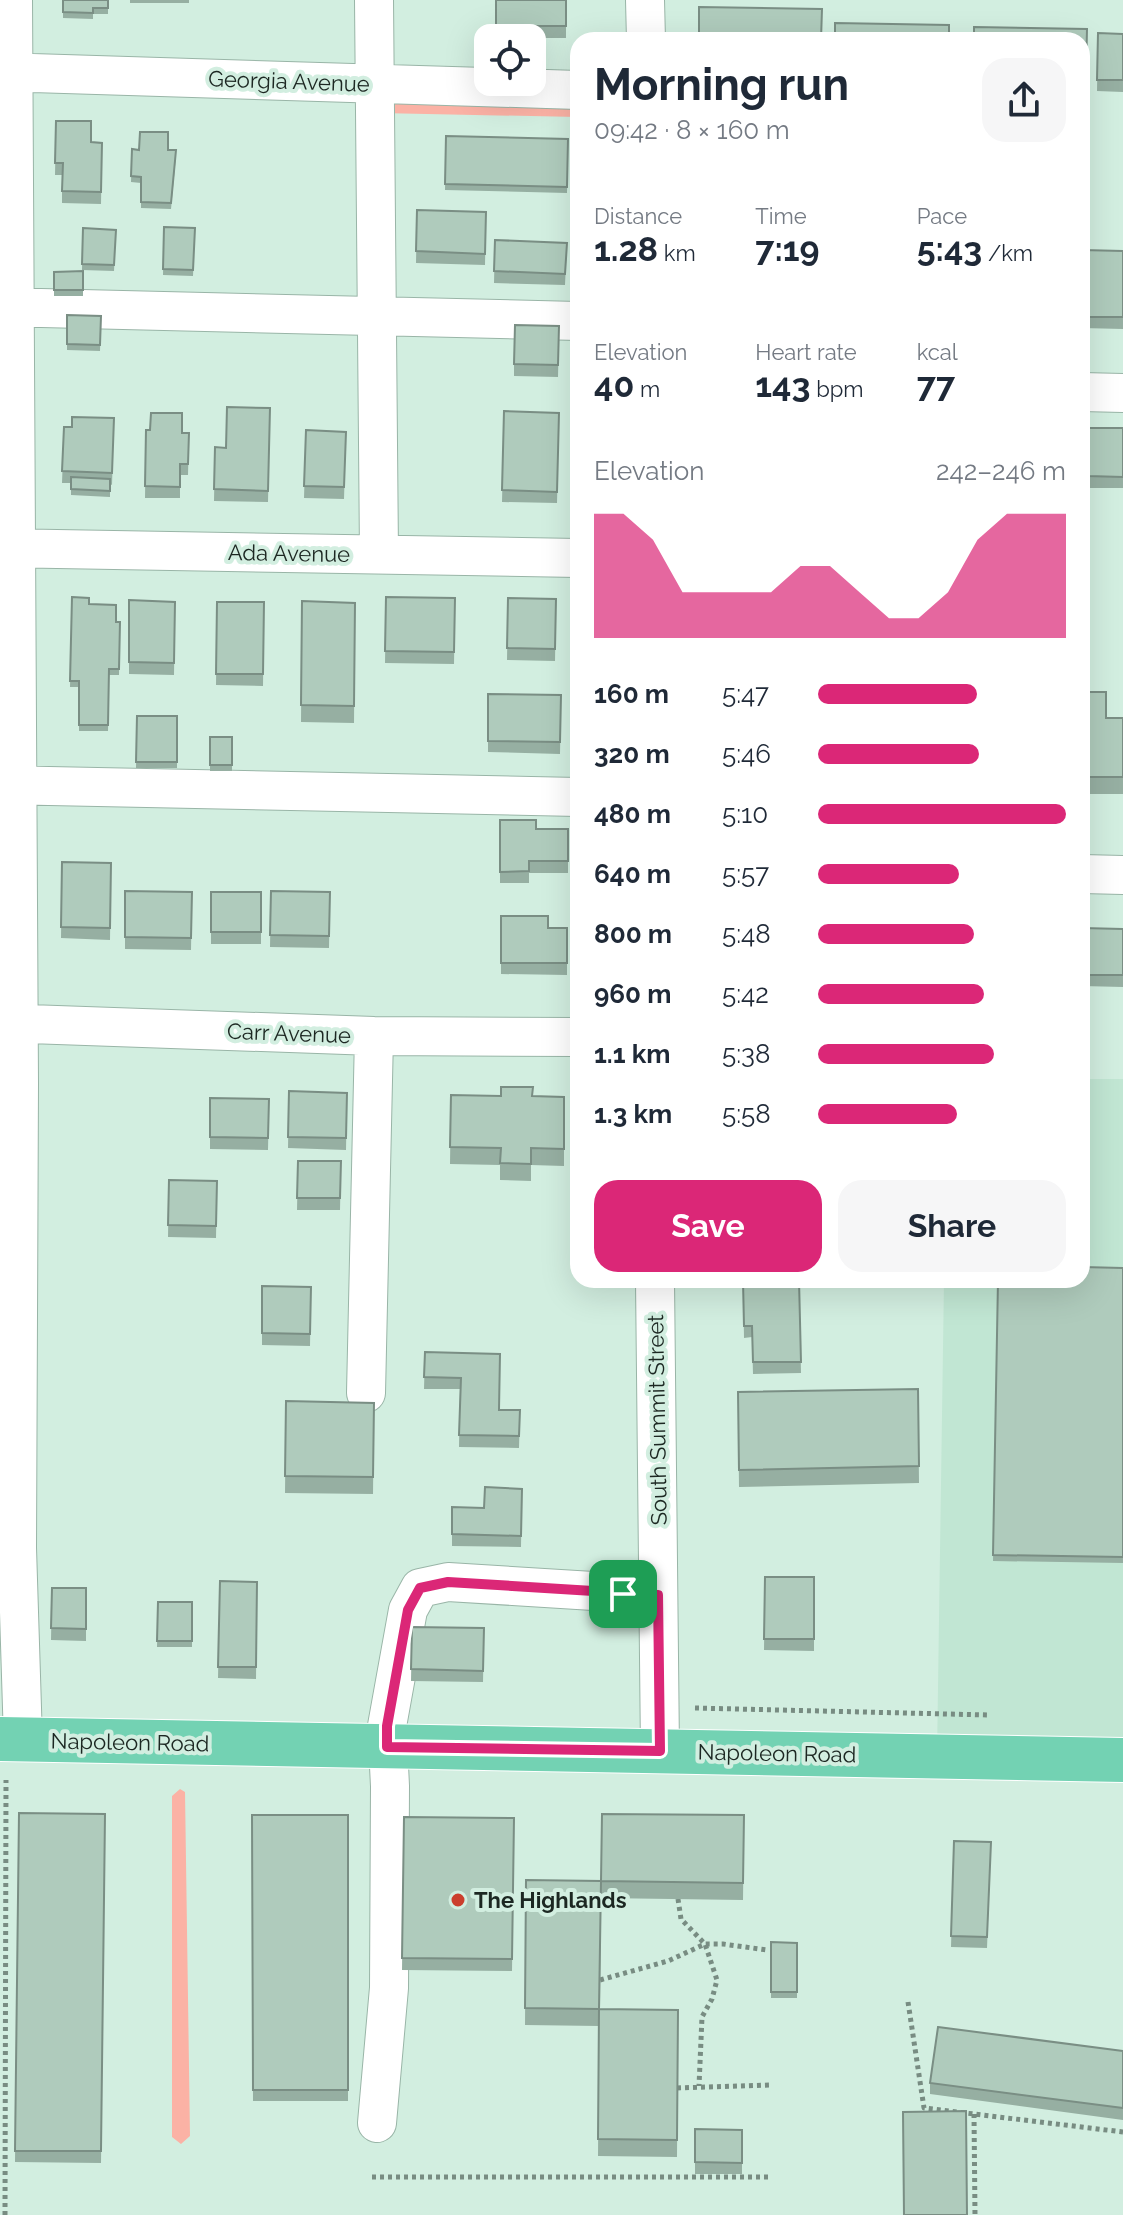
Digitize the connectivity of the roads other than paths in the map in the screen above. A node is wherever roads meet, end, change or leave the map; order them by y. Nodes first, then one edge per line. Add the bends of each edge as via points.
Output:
1 (13, 0) edge
2 (374, 0) edge
3 (645, 0) edge
4 (646, 32) edge
5 (7, 72) edge
6 (376, 84) junction
7 (570, 90) edge
8 (7, 308) edge
9 (377, 316) junction
10 (570, 321) edge
11 (1090, 392) edge
12 (1123, 393) edge
13 (7, 548) edge
14 (379, 554) junction
15 (570, 558) edge
16 (8, 785) edge
17 (570, 797) edge
18 (1090, 874) edge
19 (1123, 875) edge
20 (9, 1023) edge
21 (374, 1036) junction
22 (570, 1037) edge
23 (655, 1288) edge
24 (9, 1377) edge
25 (366, 1393) dead end
26 (658, 1595) junction
27 (387, 1747) junction
28 (660, 1751) junction
29 (10, 1753) edge
30 (1123, 1760) edge
31 (377, 2123) dead end

1 - 5 street
2 - 6 street
3 - 4 street
5 - 6 street, Georgia Avenue
5 - 8 street
6 - 7 street, Georgia Avenue
6 - 9 street
8 - 9 street
8 - 13 street
9 - 10 street
9 - 14 street
11 - 12 street
13 - 14 street, Ada Avenue
13 - 16 street
14 - 15 street, Ada Avenue
16 - 17 street
16 - 20 street
18 - 19 street
20 - 21 street, Carr Avenue
20 - 24 street
21 - 22 street, Carr Avenue
21 - 25 street
23 - 26 street, South Summit Street
24 - 29 street via 17,1548
26 - 27 street via 448,1582 420,1588 408,1610
26 - 28 street, South Summit Street
27 - 28 main road, Napoleon Road
27 - 29 main road, Napoleon Road
27 - 31 street via 389,1988
28 - 30 main road, Napoleon Road

